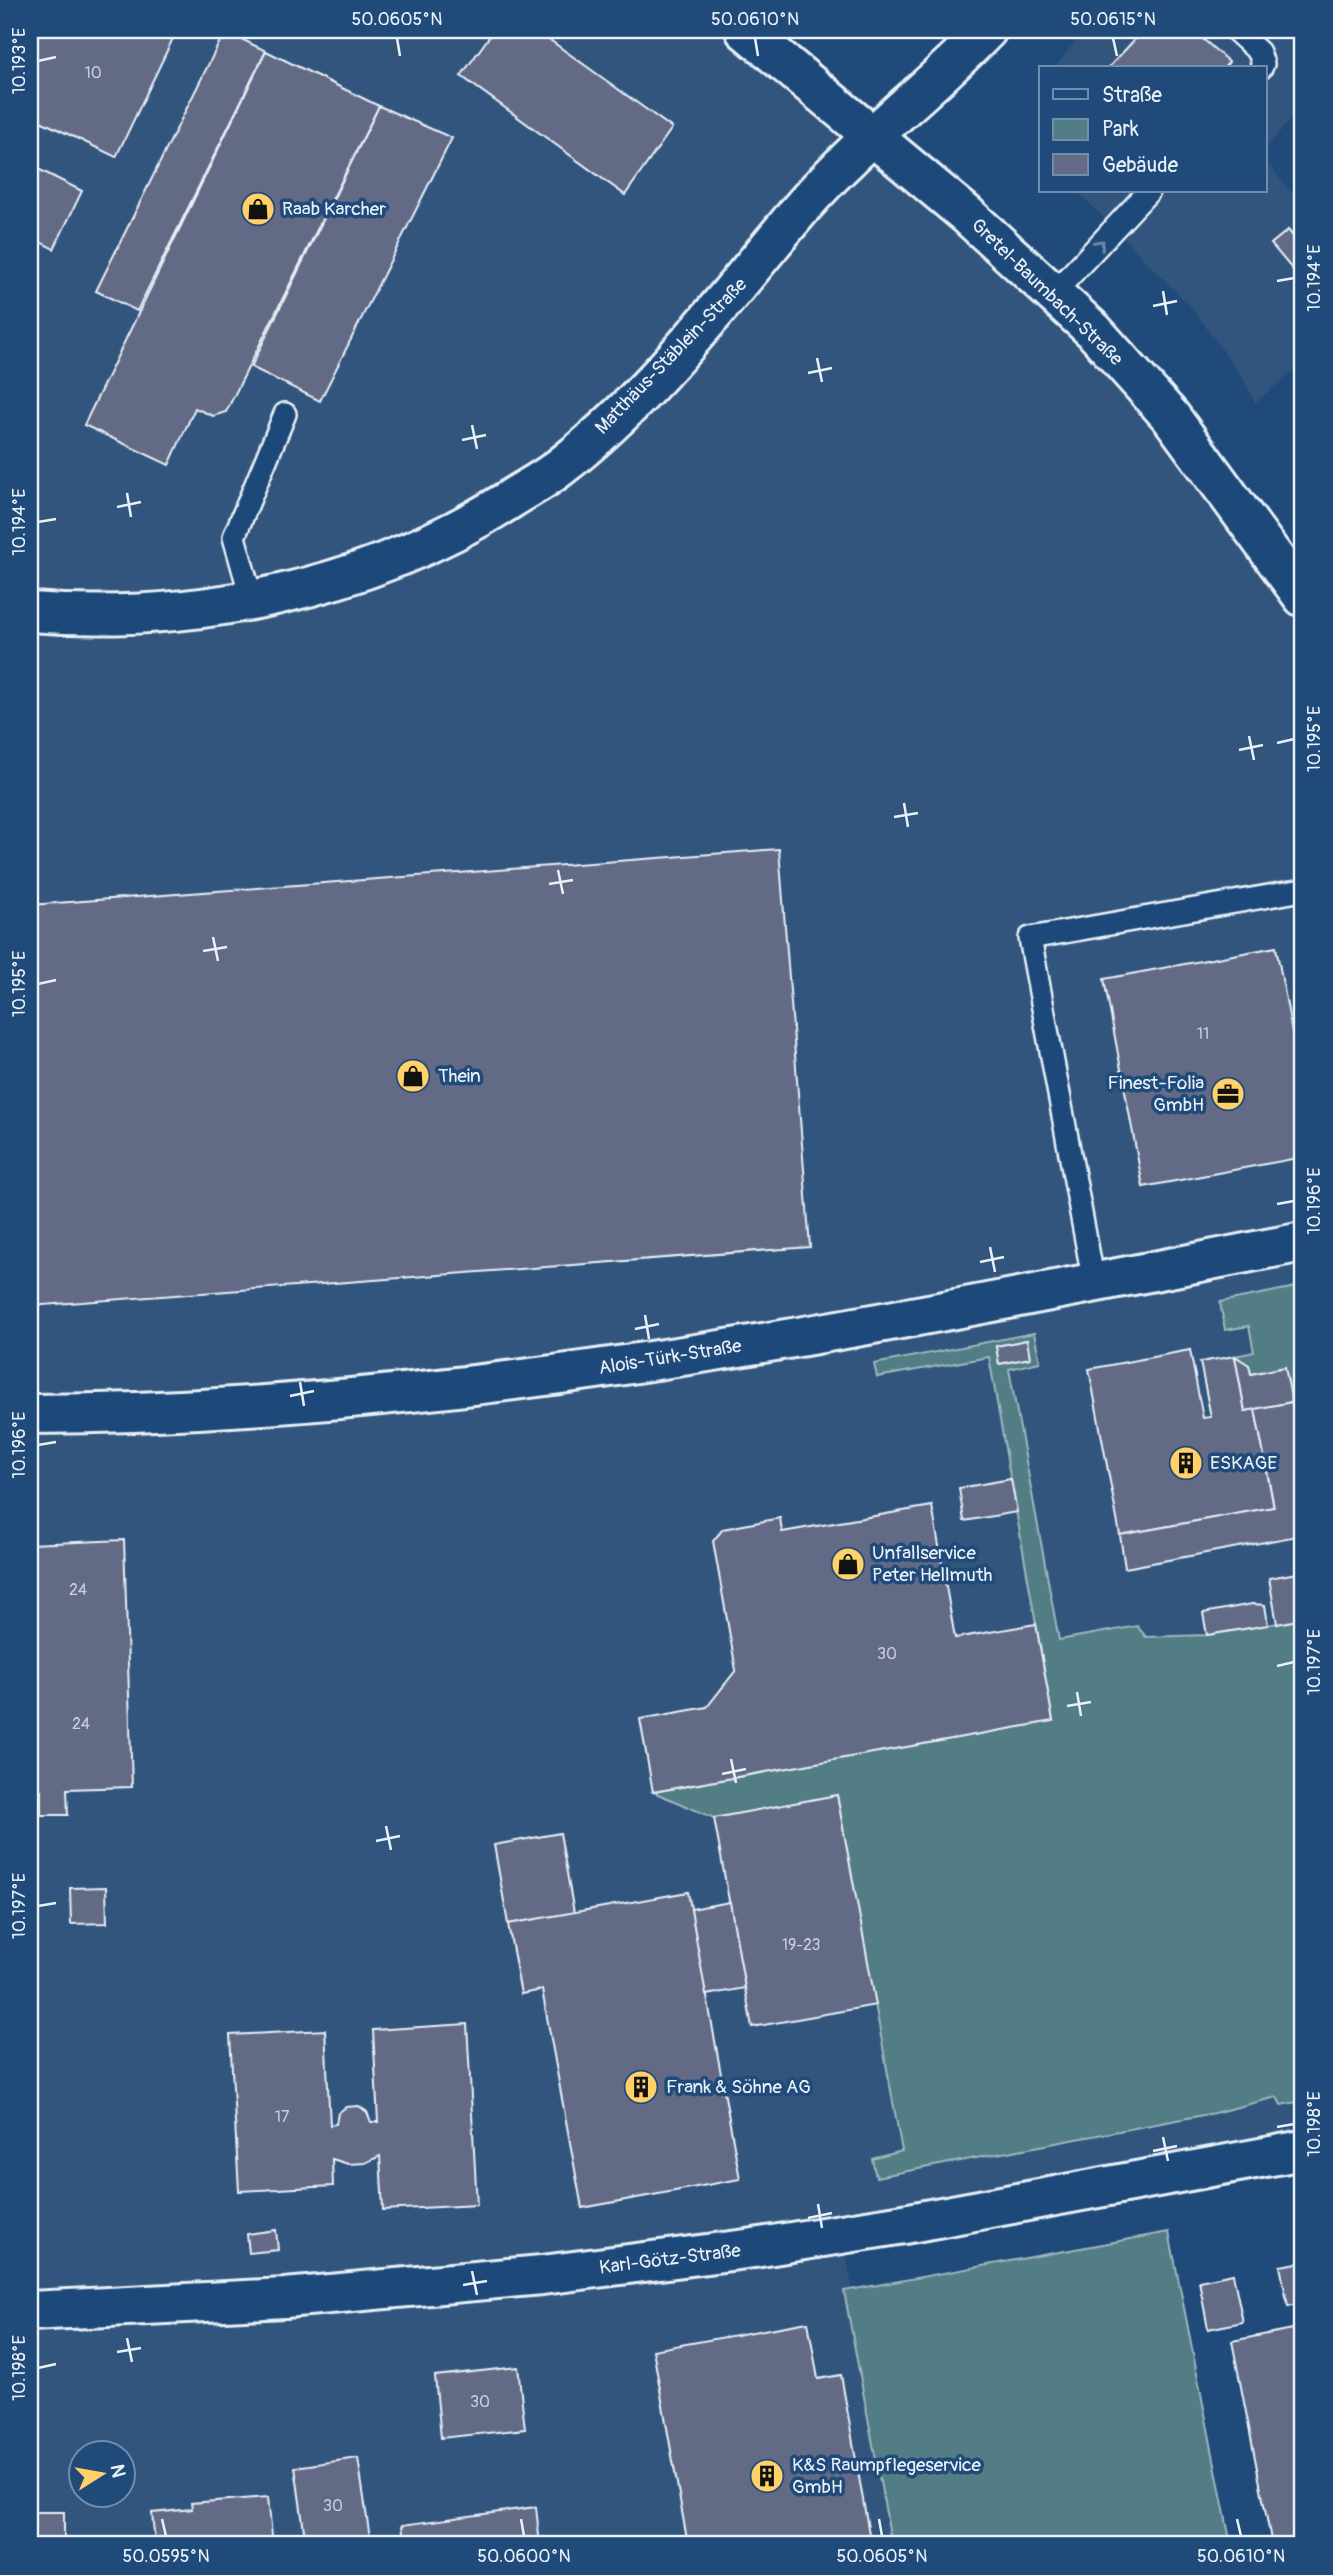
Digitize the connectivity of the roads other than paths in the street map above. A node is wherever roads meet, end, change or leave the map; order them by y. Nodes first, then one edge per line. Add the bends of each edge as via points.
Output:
1 (745, 30) edge
2 (987, 30) edge
3 (1235, 30) edge
4 (1262, 66) edge
5 (873, 137) junction
6 (1148, 192) edge
7 (1053, 293) junction
8 (285, 414) dead end
9 (1303, 597) edge
10 (251, 600) junction
11 (30, 612) edge
12 (1303, 890) edge
13 (1303, 1242) edge
14 (1094, 1283) junction
15 (30, 1414) edge
16 (1303, 2150) edge
17 (30, 2311) edge

1 - 5 street, Gretel-Baumbach-Straße
2 - 5 street, Matthäus-Stäblein-Straße
3 - 4 lane via 1259,52
5 - 7 street, Gretel-Baumbach-Straße
5 - 10 street, Matthäus-Stäblein-Straße via 805,204 759,263 628,406 558,469 467,526 377,568
7 -> 6 lane
7 - 9 street, Gretel-Baumbach-Straße via 1171,417
8 - 10 lane via 234,537
10 - 11 street, Matthäus-Stäblein-Straße via 112,614
12 - 14 lane via 1030,938
13 - 14 street, Alois-Türk-Straße
14 - 15 street, Alois-Türk-Straße via 692,1355 541,1376 219,1409
16 - 17 street, Karl-Götz-Straße via 904,2224 555,2274 285,2298

